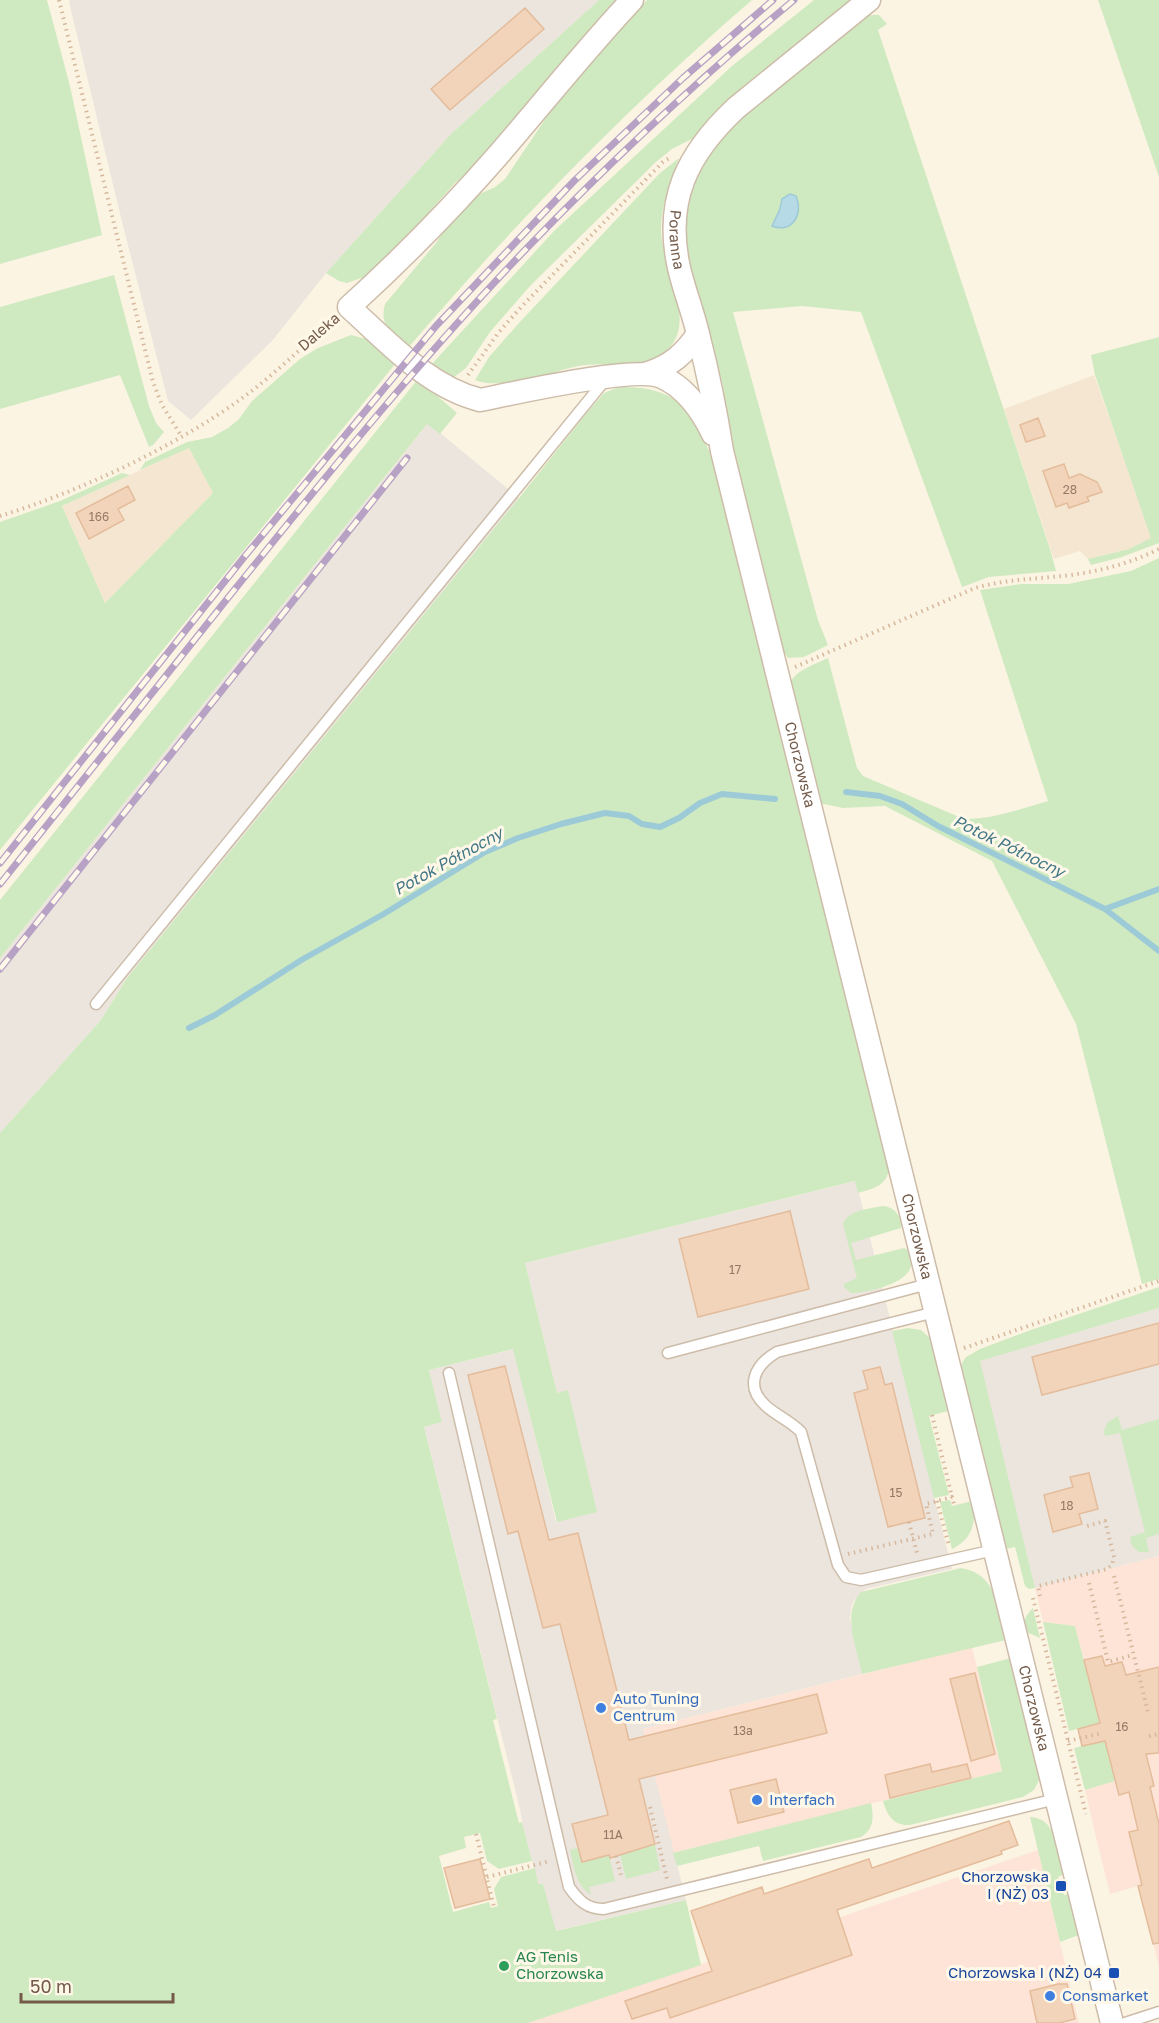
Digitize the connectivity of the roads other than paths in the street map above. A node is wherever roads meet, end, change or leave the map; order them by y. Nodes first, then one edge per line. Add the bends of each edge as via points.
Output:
1 (632, 0) edge
2 (869, 0) edge
3 (698, 334) junction
4 (648, 373) junction
5 (608, 377) junction
6 (722, 451) junction
7 (96, 1004) dead end
8 (928, 1284) junction
9 (935, 1312) junction
10 (668, 1353) dead end
11 (449, 1373) dead end
12 (994, 1550) junction
13 (1056, 1799) junction
14 (1159, 2012) edge
15 (1112, 2023) edge
16 (1125, 2023) edge

1 - 5 street, Daleka via 492,161 385,275 349,307 408,360 456,392 480,400
2 - 3 street, Poranna via 736,108 696,151 675,209 674,239
3 - 4 street, Daleka via 673,362
3 - 6 street, Poranna
4 - 5 street, Daleka
4 - 6 street via 685,394 703,413
5 - 7 lane
6 - 8 street, Chorzowska
8 - 9 street, Chorzowska
8 - 10 lane
9 - 12 street, Chorzowska
9 - 12 lane via 777,1352 758,1367 754,1377 759,1397 766,1406 801,1432 843,1574 861,1581
11 - 13 lane via 569,1887 584,1905 603,1909
12 - 13 street, Chorzowska
13 - 15 street, Chorzowska
14 - 16 lane

